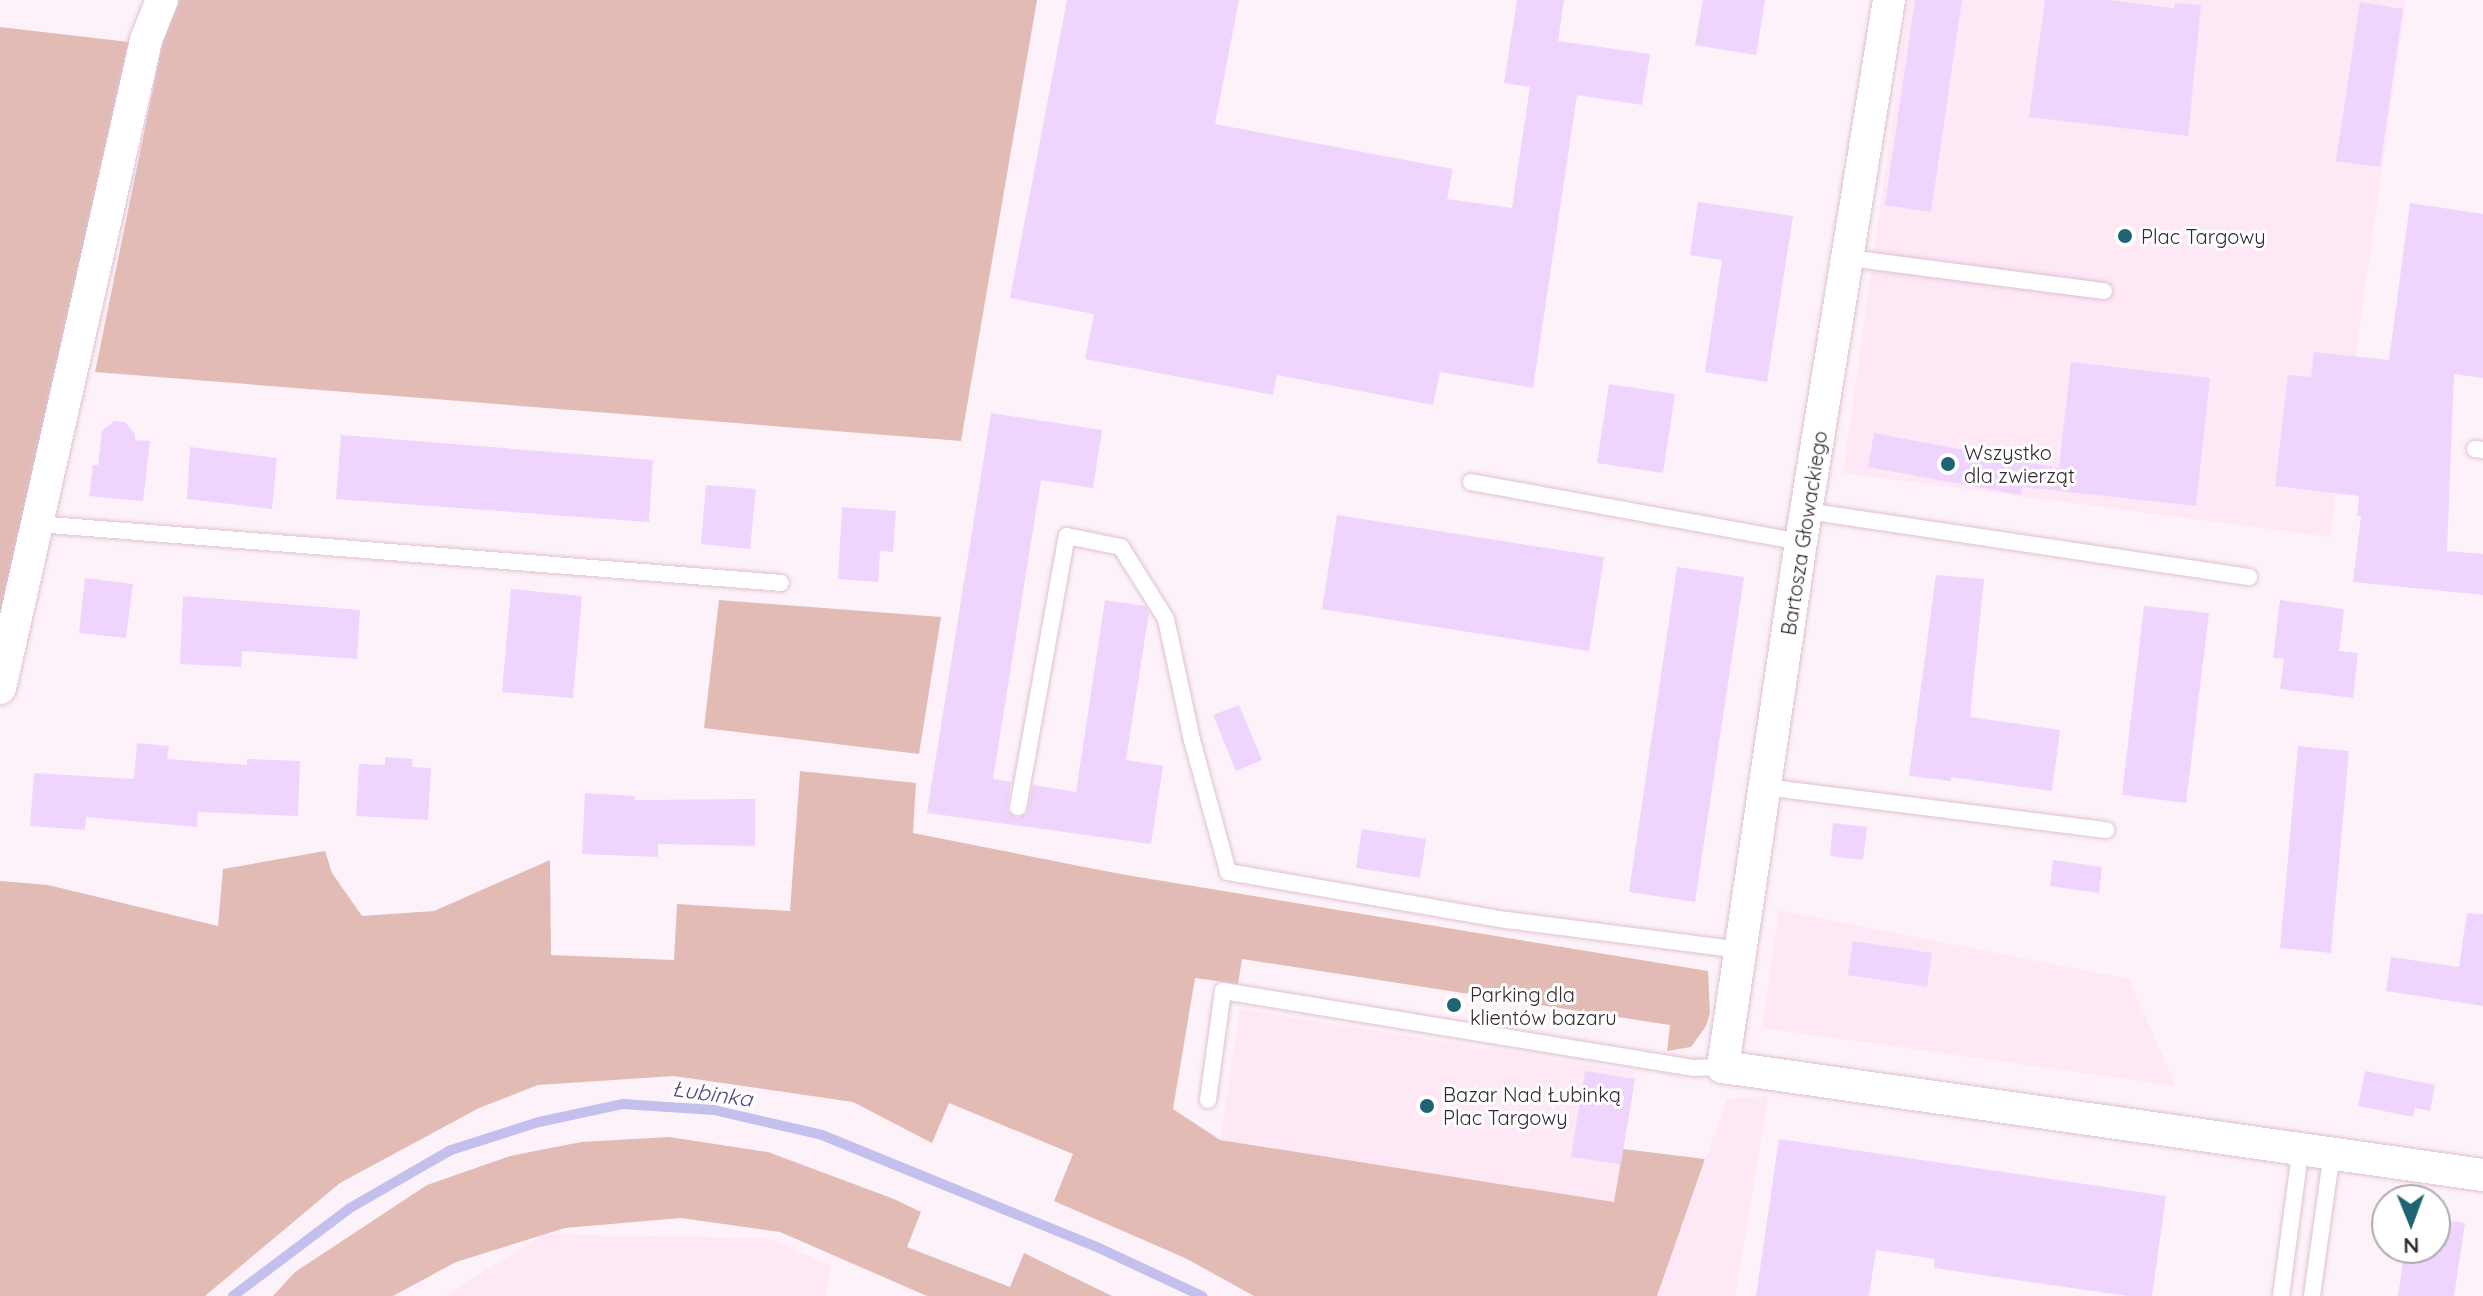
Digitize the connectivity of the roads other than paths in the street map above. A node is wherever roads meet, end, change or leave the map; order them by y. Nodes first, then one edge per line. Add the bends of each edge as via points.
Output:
1 (162, 0) edge
2 (1889, 0) edge
3 (1849, 258) junction
4 (2104, 291) dead end
5 (1471, 482) dead end
6 (37, 524) junction
7 (1804, 526) junction
8 (2249, 577) dead end
9 (781, 583) dead end
10 (0, 688) edge
11 (1765, 787) junction
12 (1018, 807) dead end
13 (2106, 830) dead end
14 (1741, 950) junction
15 (1723, 1067) junction
16 (1208, 1100) dead end
17 (2317, 1149) junction
18 (2483, 1175) edge
19 (2281, 1296) edge
20 (2312, 1296) edge

1 - 6 street via 146,40
2 - 3 street, Bartosza Głowackiego
3 - 4 lane
3 - 7 street, Bartosza Głowackiego
5 - 7 lane
6 - 9 lane
6 - 10 street
7 - 8 lane
7 - 11 street, Bartosza Głowackiego
11 - 13 lane
11 - 14 street, Bartosza Głowackiego
12 - 14 lane via 1067,536 1121,547 1166,619 1228,872 1507,920
14 - 15 street, Bartosza Głowackiego
15 - 16 lane via 1693,1068 1223,991
15 - 17 street
17 - 18 street
17 - 19 lane
17 - 20 lane

